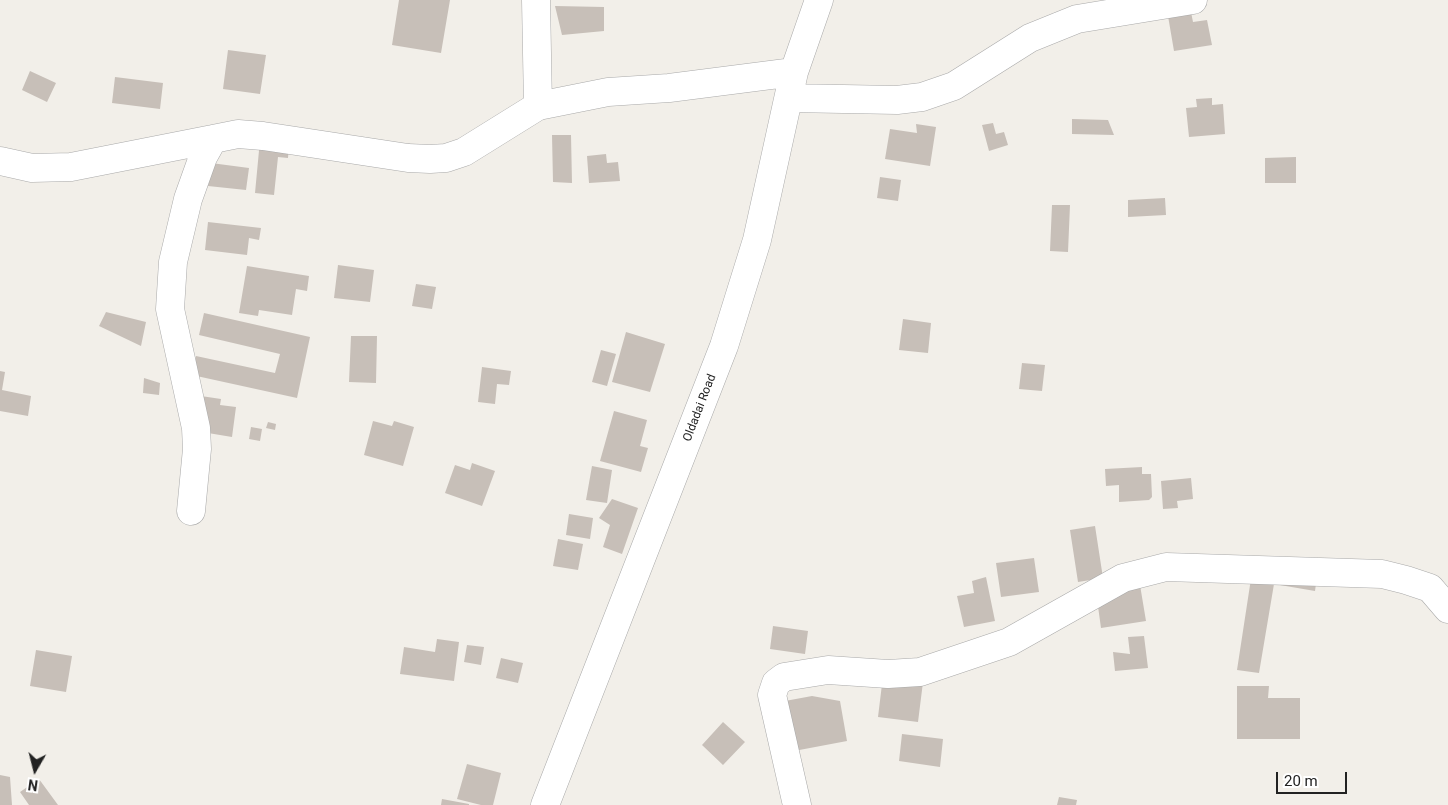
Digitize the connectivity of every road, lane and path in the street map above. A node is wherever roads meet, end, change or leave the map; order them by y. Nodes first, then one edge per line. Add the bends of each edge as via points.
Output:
1 (536, 0) edge
2 (818, 0) edge
3 (1193, 0) edge
4 (792, 85) junction
5 (538, 106) junction
6 (213, 139) junction
7 (0, 161) edge
8 (191, 510) dead end
9 (1448, 608) edge
10 (545, 805) edge
11 (797, 805) edge

1 - 5 street
2 - 4 street, Oldadai Road
3 - 4 street via 1076,20 1030,38 954,86 922,97 897,100
4 - 5 street via 608,92
4 - 10 street, Oldadai Road via 757,240 724,346
5 - 6 street via 464,152 438,159 408,158 255,135 238,134
6 - 7 street via 71,167 32,168
6 - 8 street via 203,156 188,198 173,262 170,308 196,428
9 - 11 street via 1430,588 1382,574 1166,567 1123,578 1009,642 920,672 888,674 828,670 784,677 776,683 772,695

